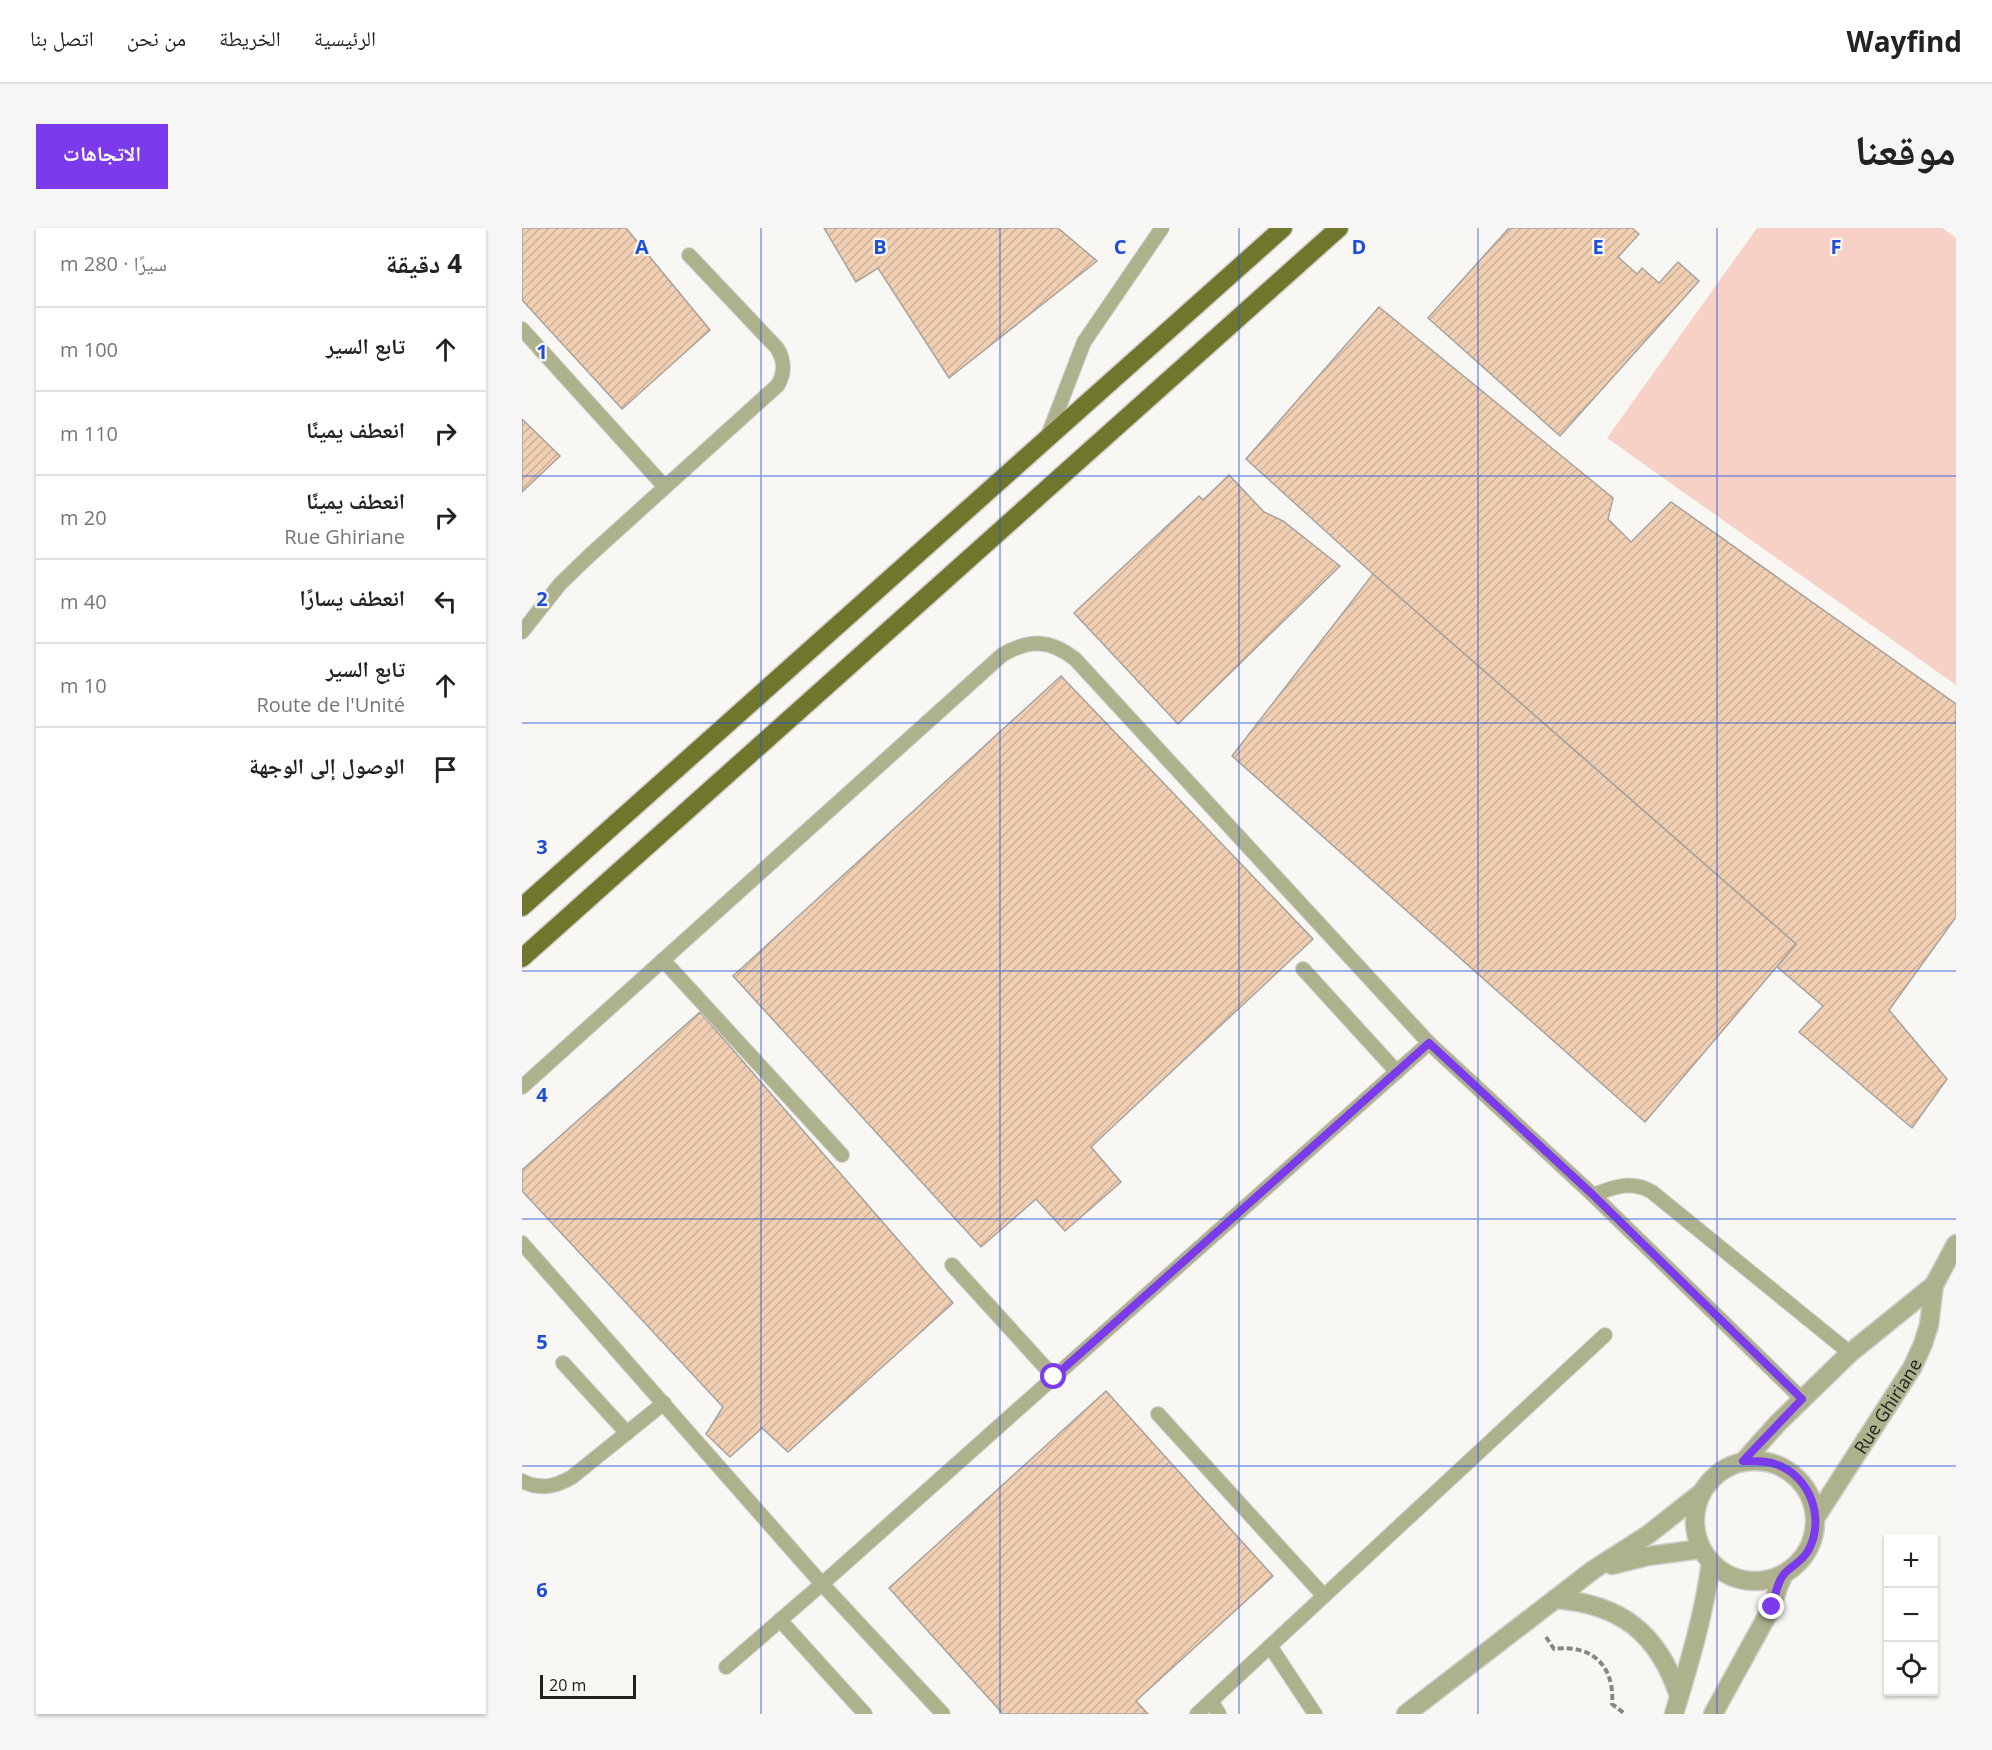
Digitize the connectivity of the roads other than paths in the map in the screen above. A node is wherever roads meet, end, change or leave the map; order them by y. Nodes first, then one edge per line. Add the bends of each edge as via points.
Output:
1 (1162, 228) edge
2 (1283, 228) edge
3 (1340, 228) edge
4 (689, 255) dead end
5 (522, 329) edge
6 (1046, 439) junction
7 (665, 487) junction
8 (522, 632) edge
9 (522, 907) edge
10 (522, 958) edge
11 (663, 960) junction
12 (1303, 969) dead end
13 (1429, 1043) junction
14 (1397, 1072) junction
15 (522, 1087) edge
16 (842, 1155) dead end
17 (1593, 1195) junction
18 (522, 1243) edge
19 (1956, 1244) edge
20 (952, 1265) dead end
21 (1934, 1285) junction
22 (1605, 1335) dead end
23 (1850, 1353) junction
24 (563, 1363) dead end
25 (1054, 1377) junction
26 (1802, 1399) junction
27 (664, 1403) junction
28 (1158, 1414) dead end
29 (627, 1433) junction
30 (1743, 1461) junction
31 (522, 1481) edge
32 (1702, 1492) junction
33 (1816, 1517) junction
34 (1706, 1556) junction
35 (1593, 1570) junction
36 (1784, 1574) junction
37 (822, 1584) junction
38 (1324, 1596) junction
39 (1555, 1599) junction
40 (780, 1620) junction
41 (1270, 1646) junction
42 (726, 1666) dead end
43 (1680, 1696) junction
44 (1211, 1701) junction
45 (936, 1712) edge
46 (865, 1714) edge
47 (1197, 1714) edge
48 (1219, 1714) edge
49 (1314, 1714) edge
50 (1406, 1714) edge
51 (1674, 1714) edge
52 (1713, 1714) edge

1 - 6 lane via 1084,342
2 - 6 main road
3 - 10 main road
4 - 7 lane via 777,348 784,366 778,385
5 - 7 lane
6 - 9 main road
7 - 8 lane via 561,584
11 - 13 lane via 1002,655 1026,644 1039,643 1065,650 1075,659
11 - 15 lane
11 - 16 lane
12 - 14 lane
13 - 14 lane
13 - 17 lane
14 - 25 lane
17 - 23 lane via 1621,1185 1652,1192
17 - 26 lane
18 - 27 lane
19 - 21 street, Rue Ghiriane
20 - 25 lane
21 - 23 street, Rue Ghiriane
21 - 33 street, Rue Ghiriane via 1929,1325 1912,1368
22 - 38 lane
23 - 26 street, Rue Ghiriane
24 - 29 lane
25 - 37 lane
26 - 30 street, Rue Ghiriane
27 - 29 lane
27 - 37 lane
28 - 38 lane
29 - 31 lane via 560,1484 534,1486
30 - 32 street via 1726,1467
30 - 33 street via 1777,1464 1792,1473 1804,1484
32 - 34 street via 1695,1510 1696,1530
32 - 35 street via 1649,1534
33 - 36 street via 1808,1550
34 - 35 street via 1648,1556
34 - 36 street via 1723,1572 1745,1580 1769,1580
34 - 43 street via 1699,1627
35 - 39 street
36 - 52 street via 1772,1607
37 - 40 lane
37 - 45 lane
38 - 41 lane
39 - 43 street via 1580,1600 1624,1618 1660,1652
39 - 50 street
40 - 42 lane
40 - 46 lane
41 - 44 lane
41 - 49 lane
43 - 51 street
44 - 47 lane
44 - 48 lane

